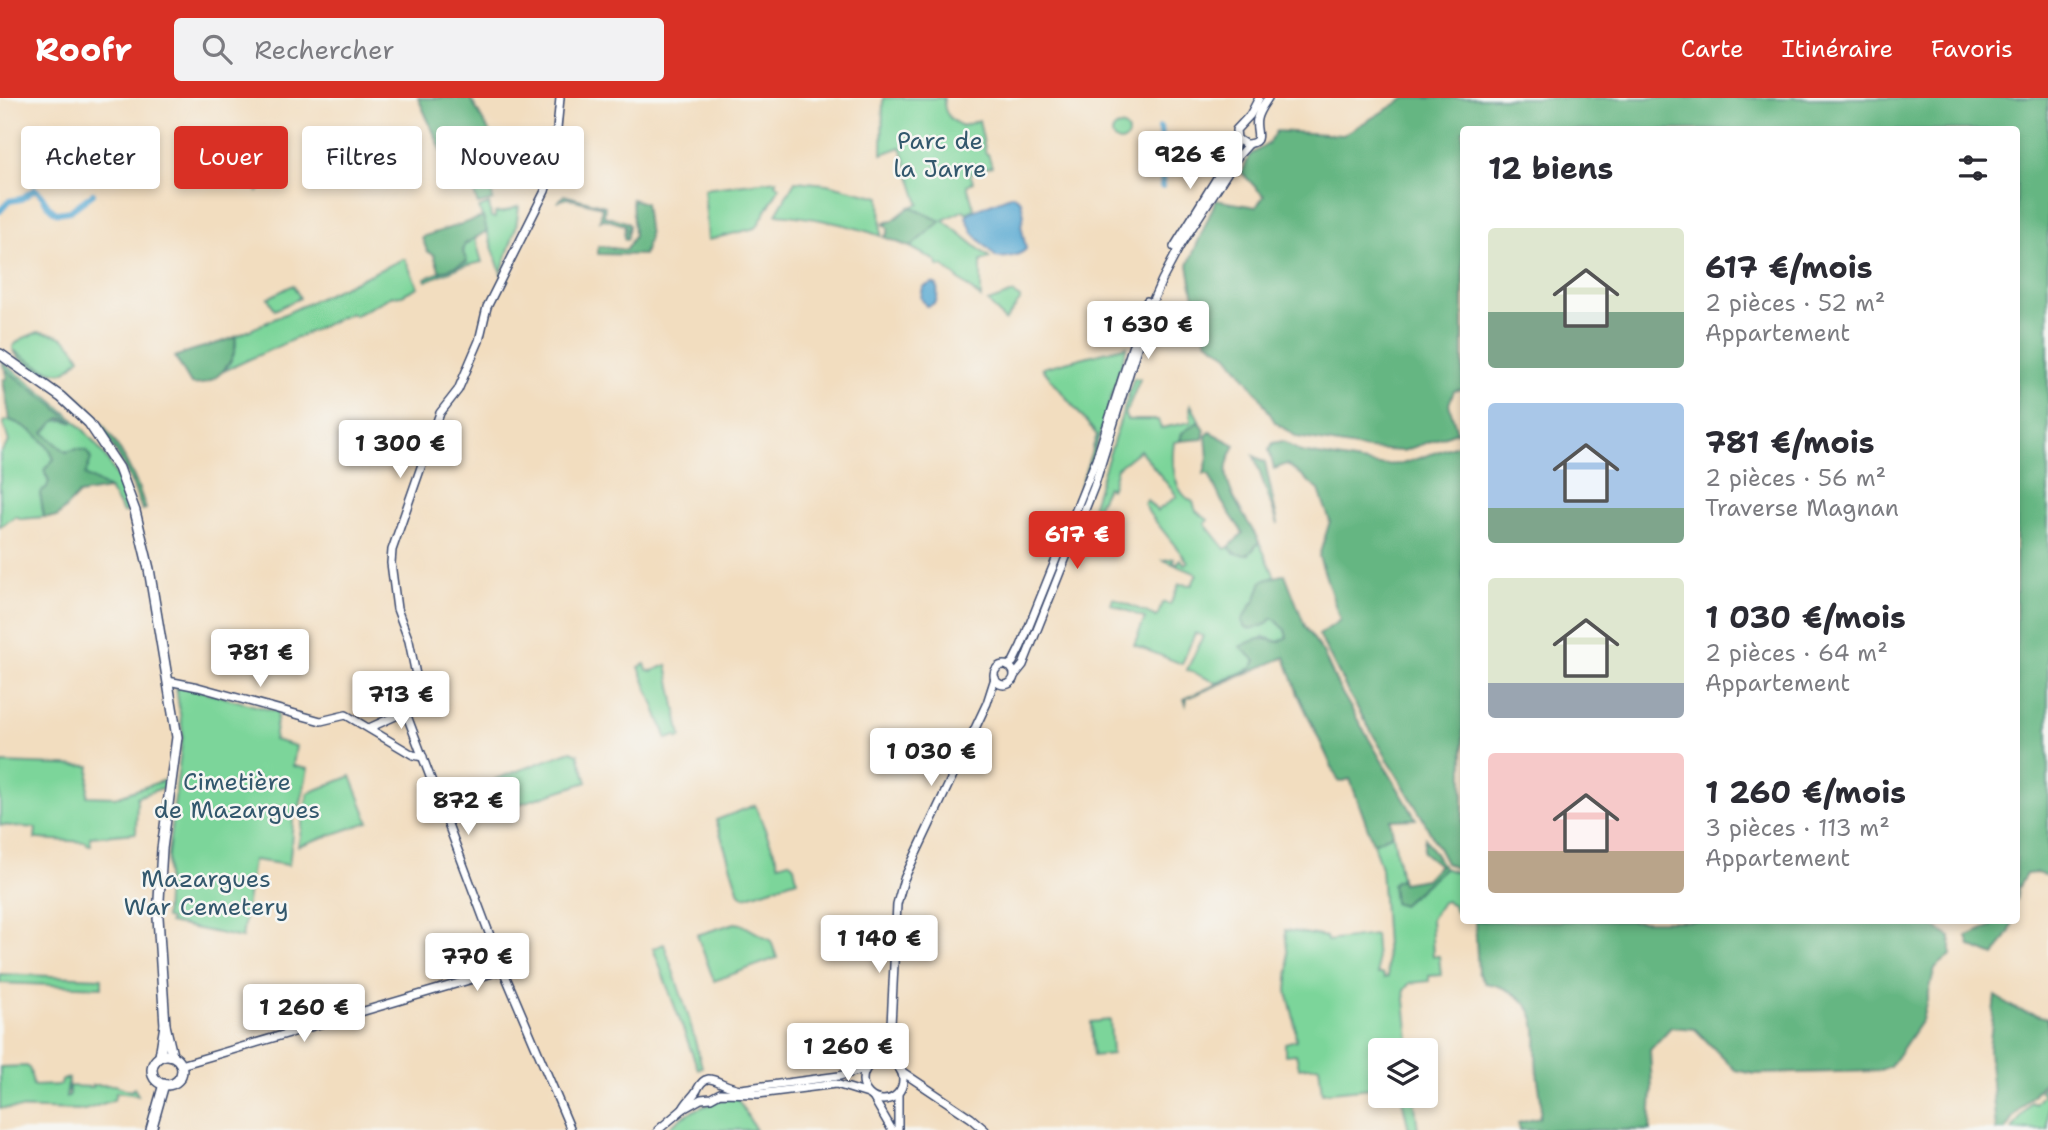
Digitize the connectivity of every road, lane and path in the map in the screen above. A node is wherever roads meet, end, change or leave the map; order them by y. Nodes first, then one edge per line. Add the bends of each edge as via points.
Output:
1 (560, 98) edge
2 (1259, 98) edge
3 (1268, 98) edge
4 (1244, 121) junction
5 (1257, 127) junction
6 (1237, 139) junction
7 (1248, 145) junction
8 (0, 348) edge
9 (0, 354) edge
10 (21, 368) junction
11 (1009, 666) junction
12 (1014, 675) junction
13 (995, 678) junction
14 (168, 681) junction
15 (1004, 685) junction
16 (986, 703) junction
17 (406, 713) junction
18 (369, 728) junction
19 (423, 757) junction
20 (503, 971) junction
21 (165, 1025) junction
22 (891, 1025) junction
23 (172, 1055) junction
24 (160, 1056) junction
25 (181, 1065) junction
26 (867, 1067) junction
27 (900, 1069) junction
28 (717, 1082) junction
29 (164, 1084) junction
30 (698, 1089) junction
31 (931, 1090) junction
32 (900, 1092) junction
33 (870, 1096) junction
34 (711, 1097) junction
35 (683, 1109) junction
36 (151, 1130) edge
37 (571, 1130) edge
38 (658, 1130) edge
39 (892, 1130) edge
40 (898, 1130) edge
41 (985, 1130) edge

1 - 17 street via 554,159 545,191 487,307 479,341 458,390 440,413 396,535 391,563 397,609 422,704
2 - 4 street
3 - 5 street
4 - 5 street
4 - 6 street via 1237,127
5 - 7 street via 1257,139
6 - 7 street
6 - 11 street via 1161,270 1082,496
7 - 12 street via 1186,235 1149,309 1094,487 1023,665
8 - 10 main road
9 - 10 main road
10 - 14 main road via 89,423 125,480 149,569
11 - 12 street
11 - 13 street via 998,667
12 - 15 street
13 - 15 street
13 - 16 street
14 - 18 street via 318,720 346,715
14 - 21 main road via 174,726 158,917
15 - 16 street
16 - 22 street via 904,879 895,926
17 - 18 street
17 - 19 street
18 - 19 street
19 - 20 street
20 - 25 street
20 - 37 street
21 - 23 main road
21 - 24 main road
22 - 26 street
22 - 27 street
23 - 24 main road
23 - 25 main road
24 - 29 main road via 151,1070
25 - 29 main road via 178,1080
26 - 27 street via 881,1059
26 - 28 street via 849,1075 741,1089
26 - 33 street via 862,1082
27 - 31 street
27 - 32 street
28 - 30 street via 705,1078
28 - 34 street via 718,1090
29 - 36 main road
30 - 34 street via 702,1096
30 - 35 street
31 - 32 street via 917,1086
31 - 41 street
32 - 33 street via 887,1100
32 - 40 street
33 - 34 street via 848,1086 825,1084
33 - 39 street
34 - 35 street
35 - 38 street

